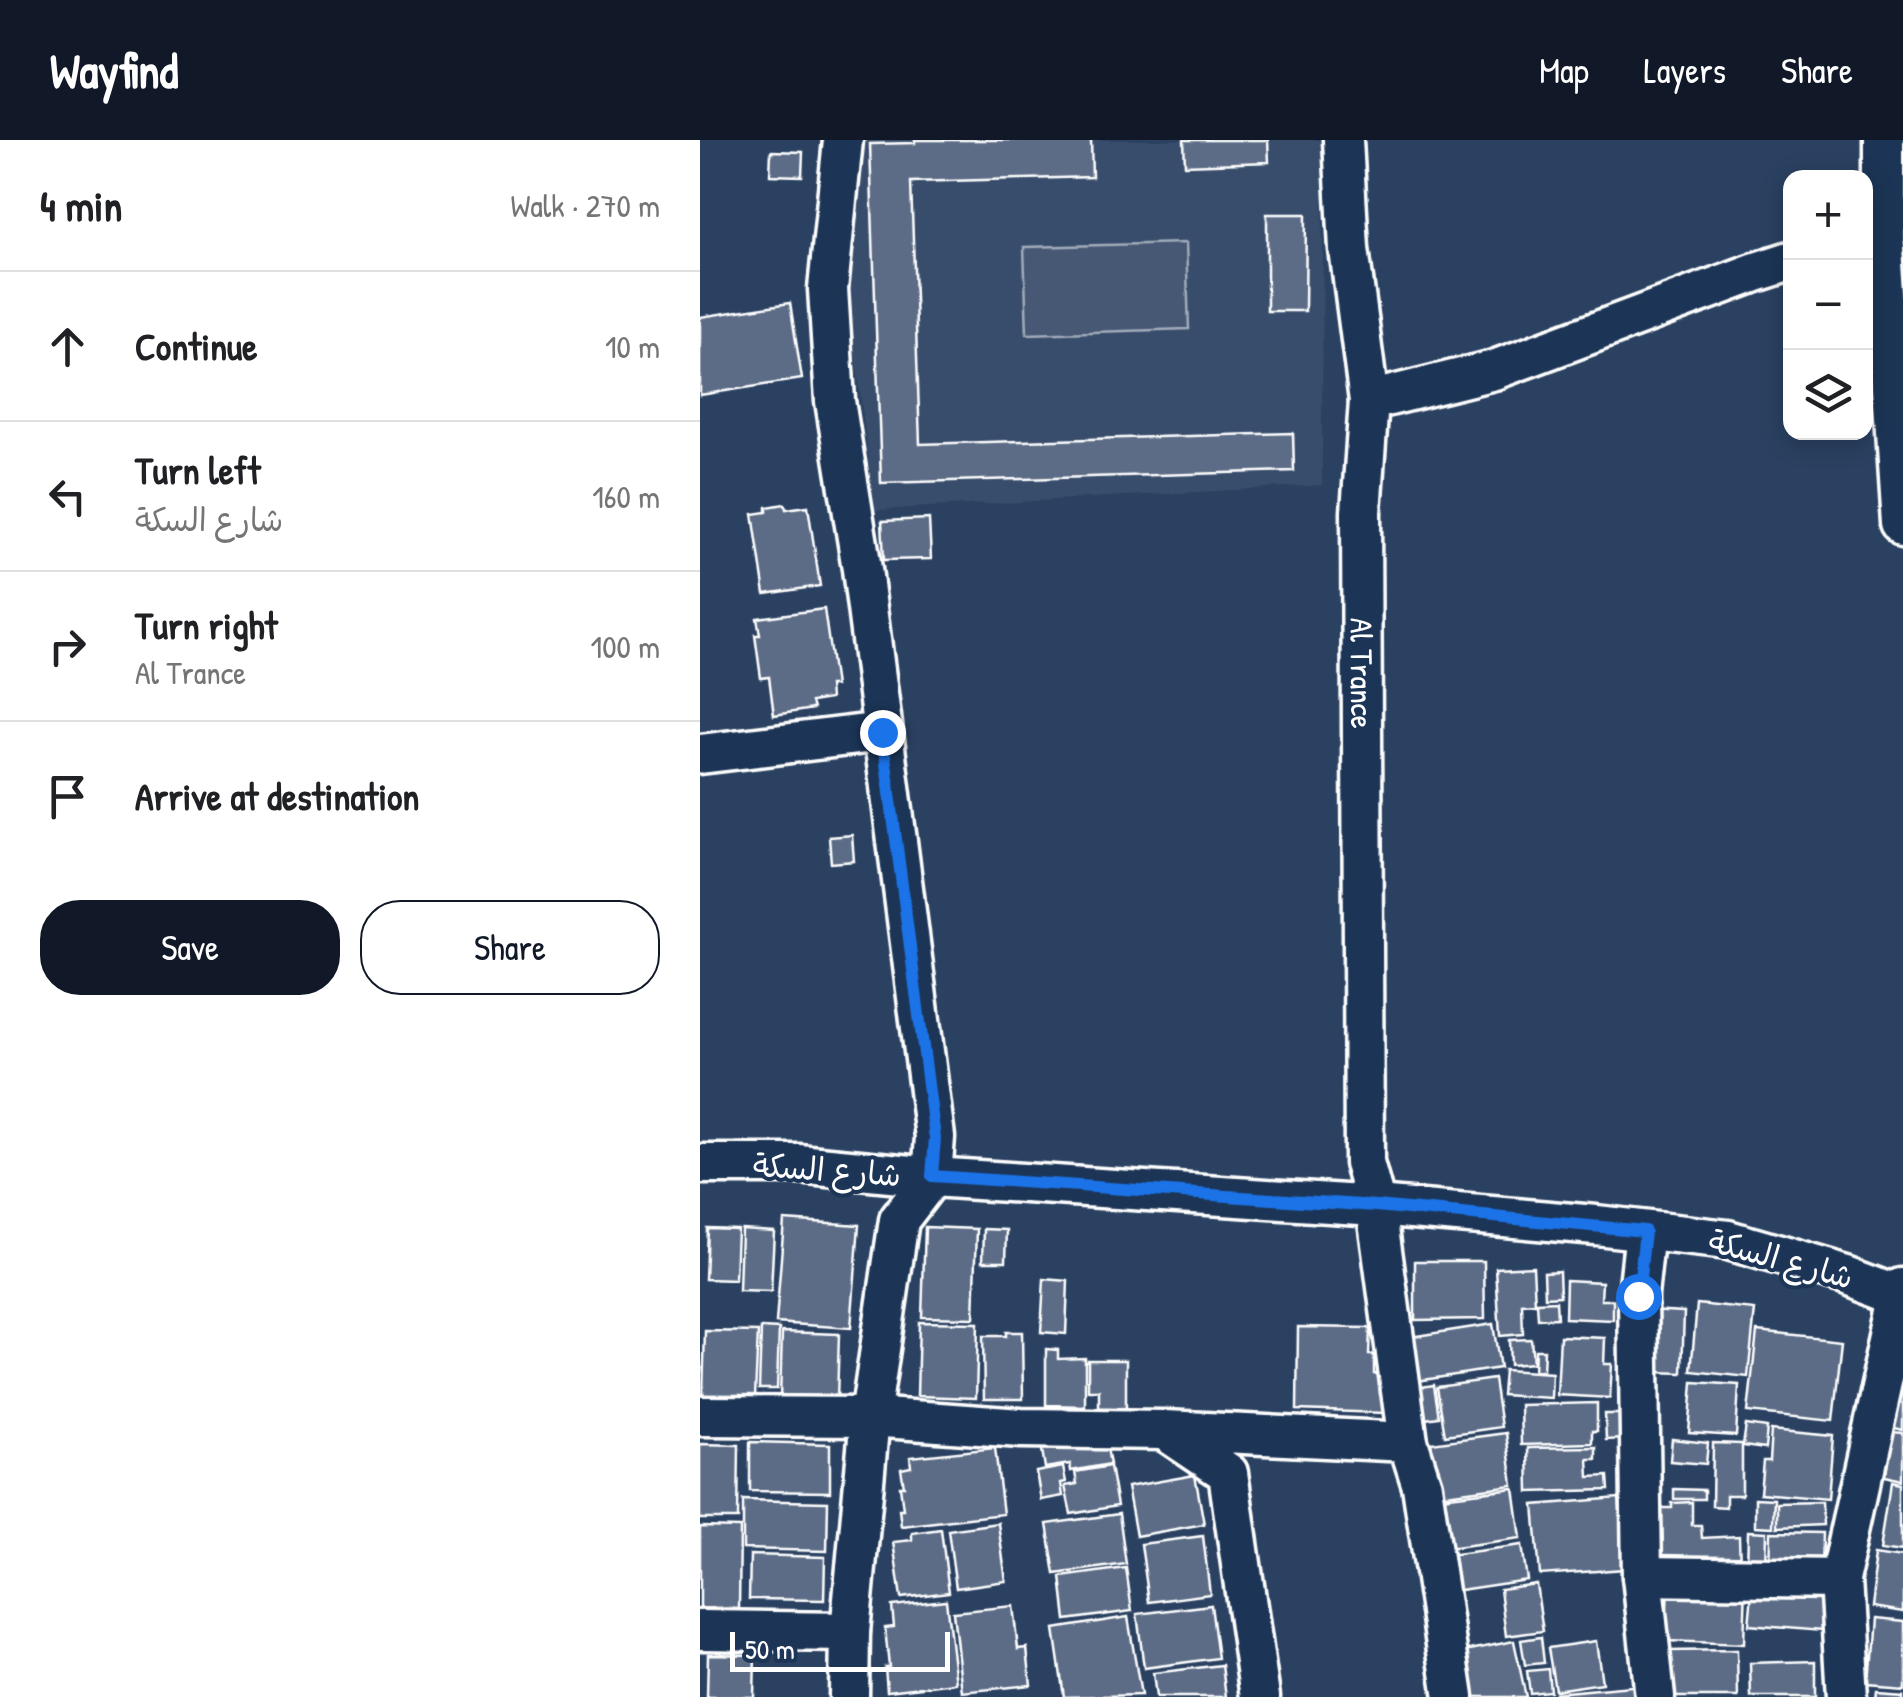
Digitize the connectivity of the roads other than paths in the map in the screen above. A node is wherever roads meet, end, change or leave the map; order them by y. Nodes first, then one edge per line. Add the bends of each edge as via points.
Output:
1 (843, 140) edge
2 (1343, 140) edge
3 (1884, 140) edge
4 (1884, 226) edge
5 (1783, 263) edge
6 (1369, 401) junction
7 (1903, 524) edge
8 (882, 732) junction
9 (700, 754) edge
10 (700, 1164) edge
11 (932, 1176) junction
12 (1376, 1206) junction
13 (1645, 1231) junction
14 (1902, 1293) edge
15 (700, 1416) edge
16 (870, 1417) junction
17 (1164, 1430) junction
18 (1408, 1442) junction
19 (1642, 1576) junction
20 (1840, 1579) junction
21 (700, 1630) edge
22 (850, 1632) junction
23 (849, 1697) edge
24 (1260, 1697) edge
25 (1454, 1697) edge
26 (1654, 1697) edge
27 (1846, 1697) edge

1 - 8 street via 828,289 834,382
2 - 6 street, Al Trance
3 - 4 street
4 - 7 street
5 - 6 street via 1494,370
6 - 12 street, Al Trance via 1361,512 1364,1163
8 - 9 street
8 - 11 street via 935,1138
10 - 11 street, شارع السكة via 798,1164
11 - 12 street, شارع السكة
11 - 16 street via 899,1220
12 - 13 street, شارع السكة
12 - 18 street, Al Trance
13 - 14 street, شارع السكة via 1728,1240
13 - 19 street via 1638,1296
14 - 20 street
15 - 16 street
16 - 17 street
16 - 22 street
17 - 18 street
17 - 24 street via 1228,1473
18 - 25 street, Al Trance via 1422,1486
19 - 20 street
19 - 26 street
20 - 27 street
21 - 22 street
22 - 23 street

